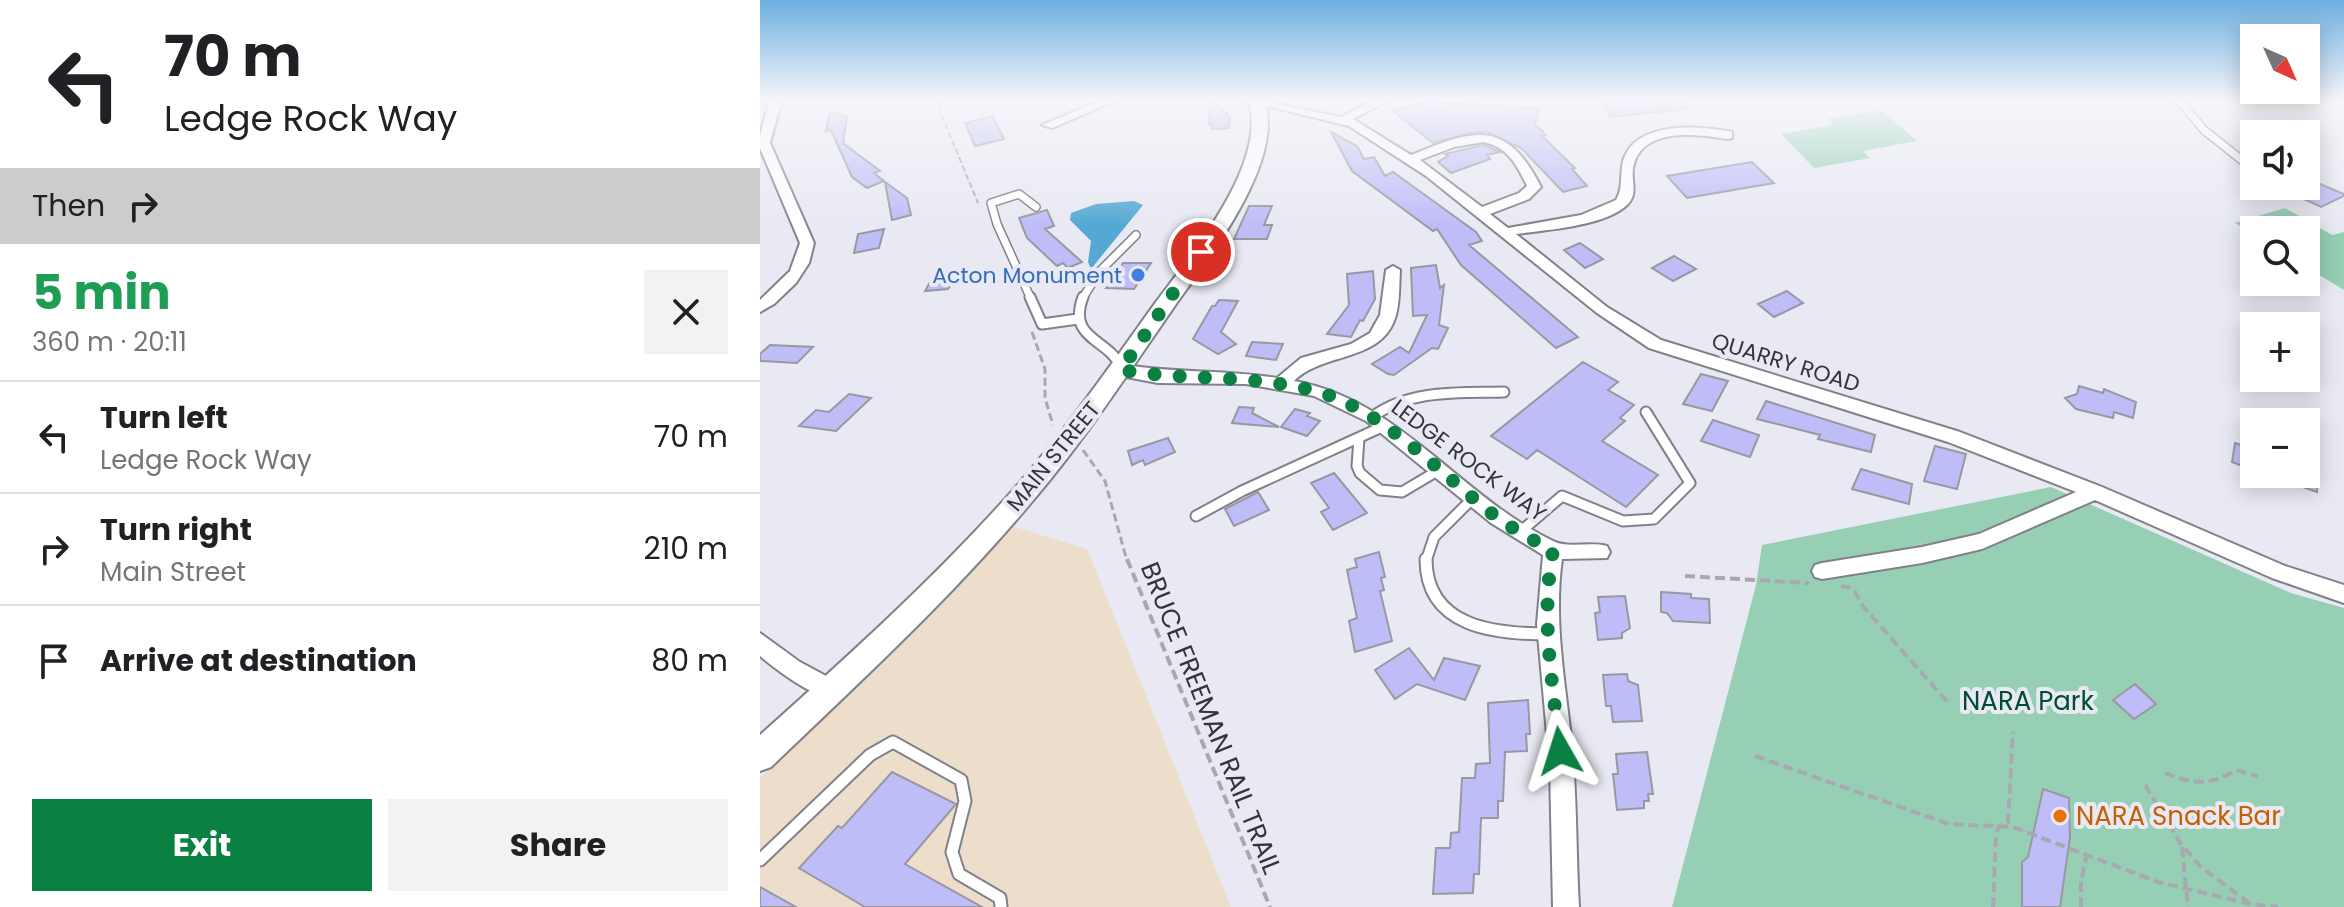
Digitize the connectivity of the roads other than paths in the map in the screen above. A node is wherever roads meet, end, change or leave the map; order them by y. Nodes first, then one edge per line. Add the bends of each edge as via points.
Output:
1 (764, 141) edge
2 (1258, 141) edge
3 (1379, 141) edge
4 (1463, 141) edge
5 (1501, 141) edge
6 (1646, 141) edge
7 (2216, 141) edge
8 (2240, 159) edge
9 (1410, 160) junction
10 (1036, 207) dead end
11 (1483, 212) junction
12 (1507, 232) junction
13 (1136, 235) dead end
14 (1393, 270) dead end
15 (760, 307) edge
16 (1078, 319) junction
17 (1121, 370) junction
18 (1281, 384) junction
19 (1504, 392) dead end
20 (1646, 412) dead end
21 (1378, 421) junction
22 (1359, 439) junction
23 (1439, 470) junction
24 (2095, 492) junction
25 (1473, 498) junction
26 (1196, 516) dead end
27 (1520, 532) junction
28 (1553, 551) junction
29 (1600, 552) dead end
30 (1822, 580) road end
31 (2344, 594) edge
32 (1548, 634) junction
33 (760, 643) edge
34 (831, 690) junction
35 (760, 756) edge
36 (760, 860) edge
37 (1001, 907) edge
38 (1566, 907) edge

1 - 15 street via 807,243 797,274
2 - 17 main road, MAIN STREET via 1230,204 1187,276
3 - 9 street, QUARRY ROAD
4 - 9 street
5 - 11 street via 1534,187
6 - 12 street via 1628,161 1627,196 1620,204
7 - 8 lane
9 - 11 street, QUARRY ROAD
10 - 16 lane via 1019,194 991,203 1042,324
11 - 12 street, QUARRY ROAD
12 - 24 street, QUARRY ROAD via 1602,310 1655,344 1954,437
13 - 16 lane via 1083,292
14 - 18 street via 1380,331 1364,347 1310,360
16 - 17 lane via 1092,340 1118,357
17 - 18 street, LEDGE ROCK WAY
17 - 34 main road, MAIN STREET via 1004,517
18 - 21 street, LEDGE ROCK WAY via 1318,391
19 - 21 lane via 1435,395 1384,405
20 - 27 lane via 1690,483 1654,519 1623,521 1562,496
21 - 22 lane
21 - 23 street, LEDGE ROCK WAY
22 - 23 lane via 1357,466 1380,490 1402,492
22 - 26 lane via 1228,495
23 - 25 street, LEDGE ROCK WAY
24 - 30 street via 1982,541
24 - 31 street, QUARRY ROAD via 2279,572
25 - 27 street, LEDGE ROCK WAY
25 - 32 lane via 1429,544 1425,572 1440,604 1462,624 1508,634
27 - 28 street, LEDGE ROCK WAY
28 - 29 street, LEDGE ROCK WAY
28 - 32 street via 1547,580
32 - 38 street via 1560,751
33 - 34 street via 792,669
34 - 35 main road, MAIN STREET
36 - 37 lane via 870,755 893,742 961,780 965,801 952,852 959,874 1000,898

